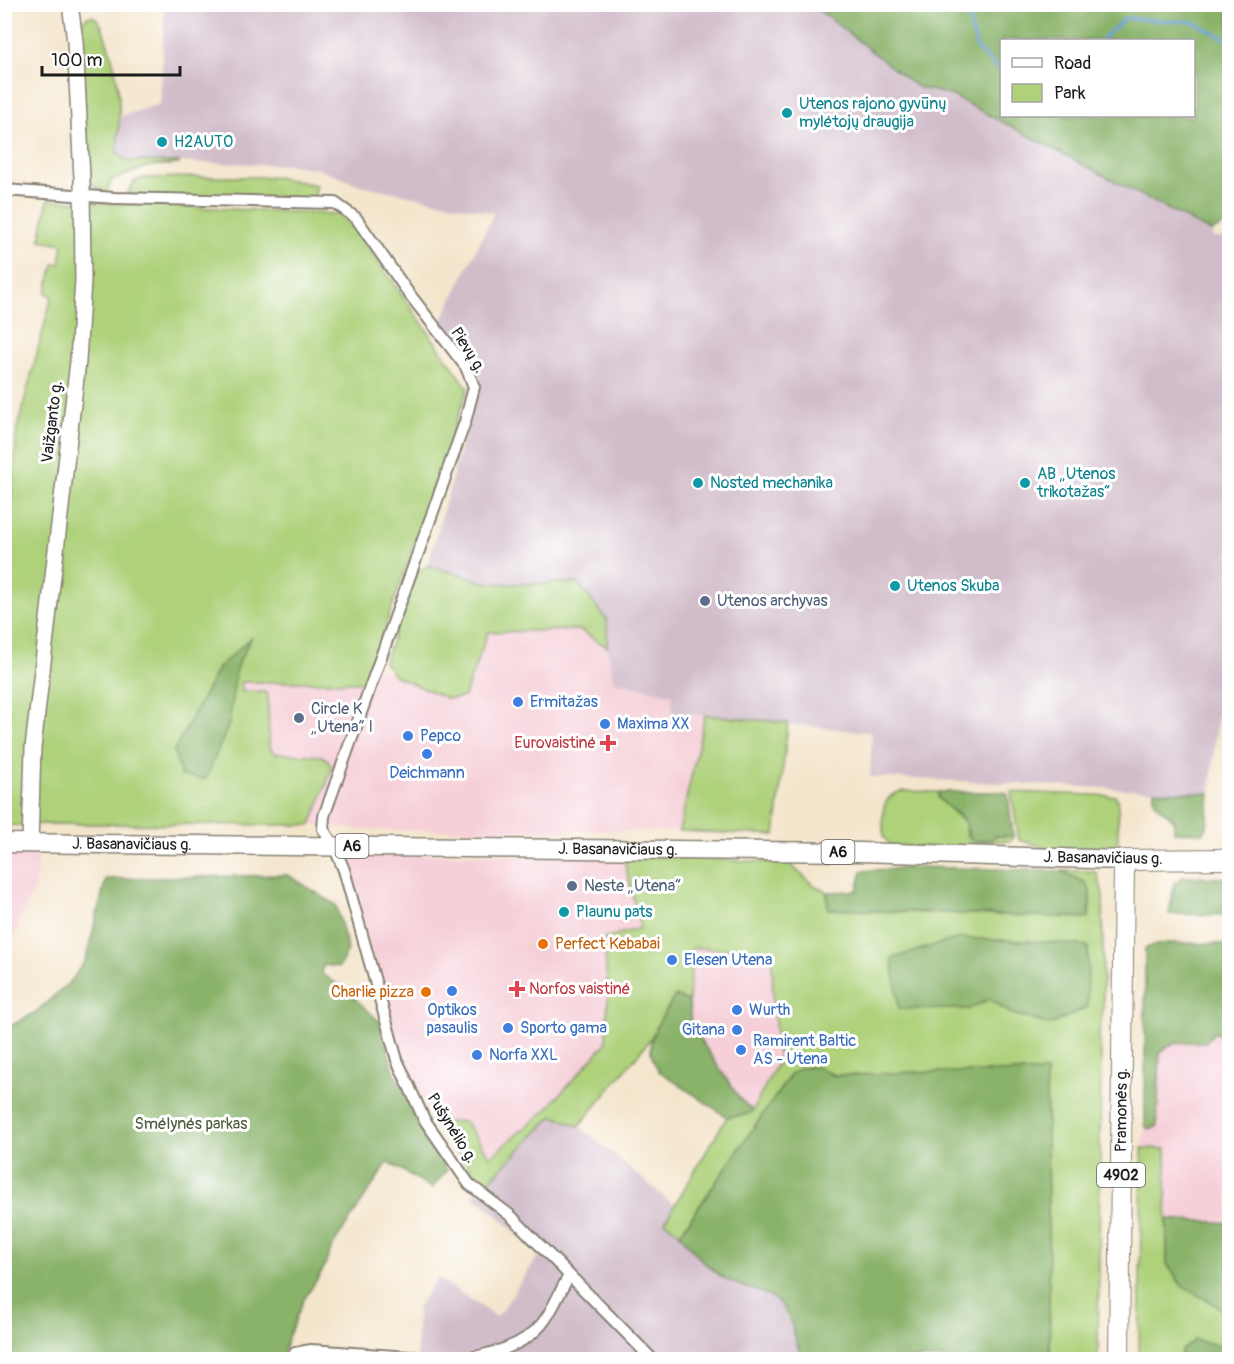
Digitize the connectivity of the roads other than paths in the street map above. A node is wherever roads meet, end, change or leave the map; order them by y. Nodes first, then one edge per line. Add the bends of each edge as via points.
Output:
1 (70, 4) edge
2 (4, 190) edge
3 (82, 197) junction
4 (4, 843) edge
5 (30, 844) junction
6 (334, 846) junction
7 (1230, 859) edge
8 (1124, 860) junction
9 (569, 1276) junction
10 (292, 1359) edge
11 (451, 1359) edge
12 (461, 1359) edge
13 (653, 1359) edge
14 (1119, 1359) edge

1 - 3 main road, Vaižganto g.
2 - 3 street, Pievų g.
3 - 5 main road, Vaižganto g. via 83,280 78,361 36,717
3 - 6 street, Pievų g. via 335,203 356,218 406,291 466,367 474,387 465,422 324,816 323,829
4 - 5 main road, J. Basanavičiaus g. / A6
5 - 6 main road, J. Basanavičiaus g. / A6
6 - 8 main road, J. Basanavičiaus g. / A6
6 - 9 street, Pušynėlio g. via 396,1060 424,1119 469,1184 512,1216
7 - 8 highway, J. Basanavičiaus g. / A6
8 - 14 highway, Pramonės g. / 4902
9 - 12 street via 541,1324 523,1342
9 - 13 street, Pušynėlio g.
10 - 11 street via 295,1353 311,1350

